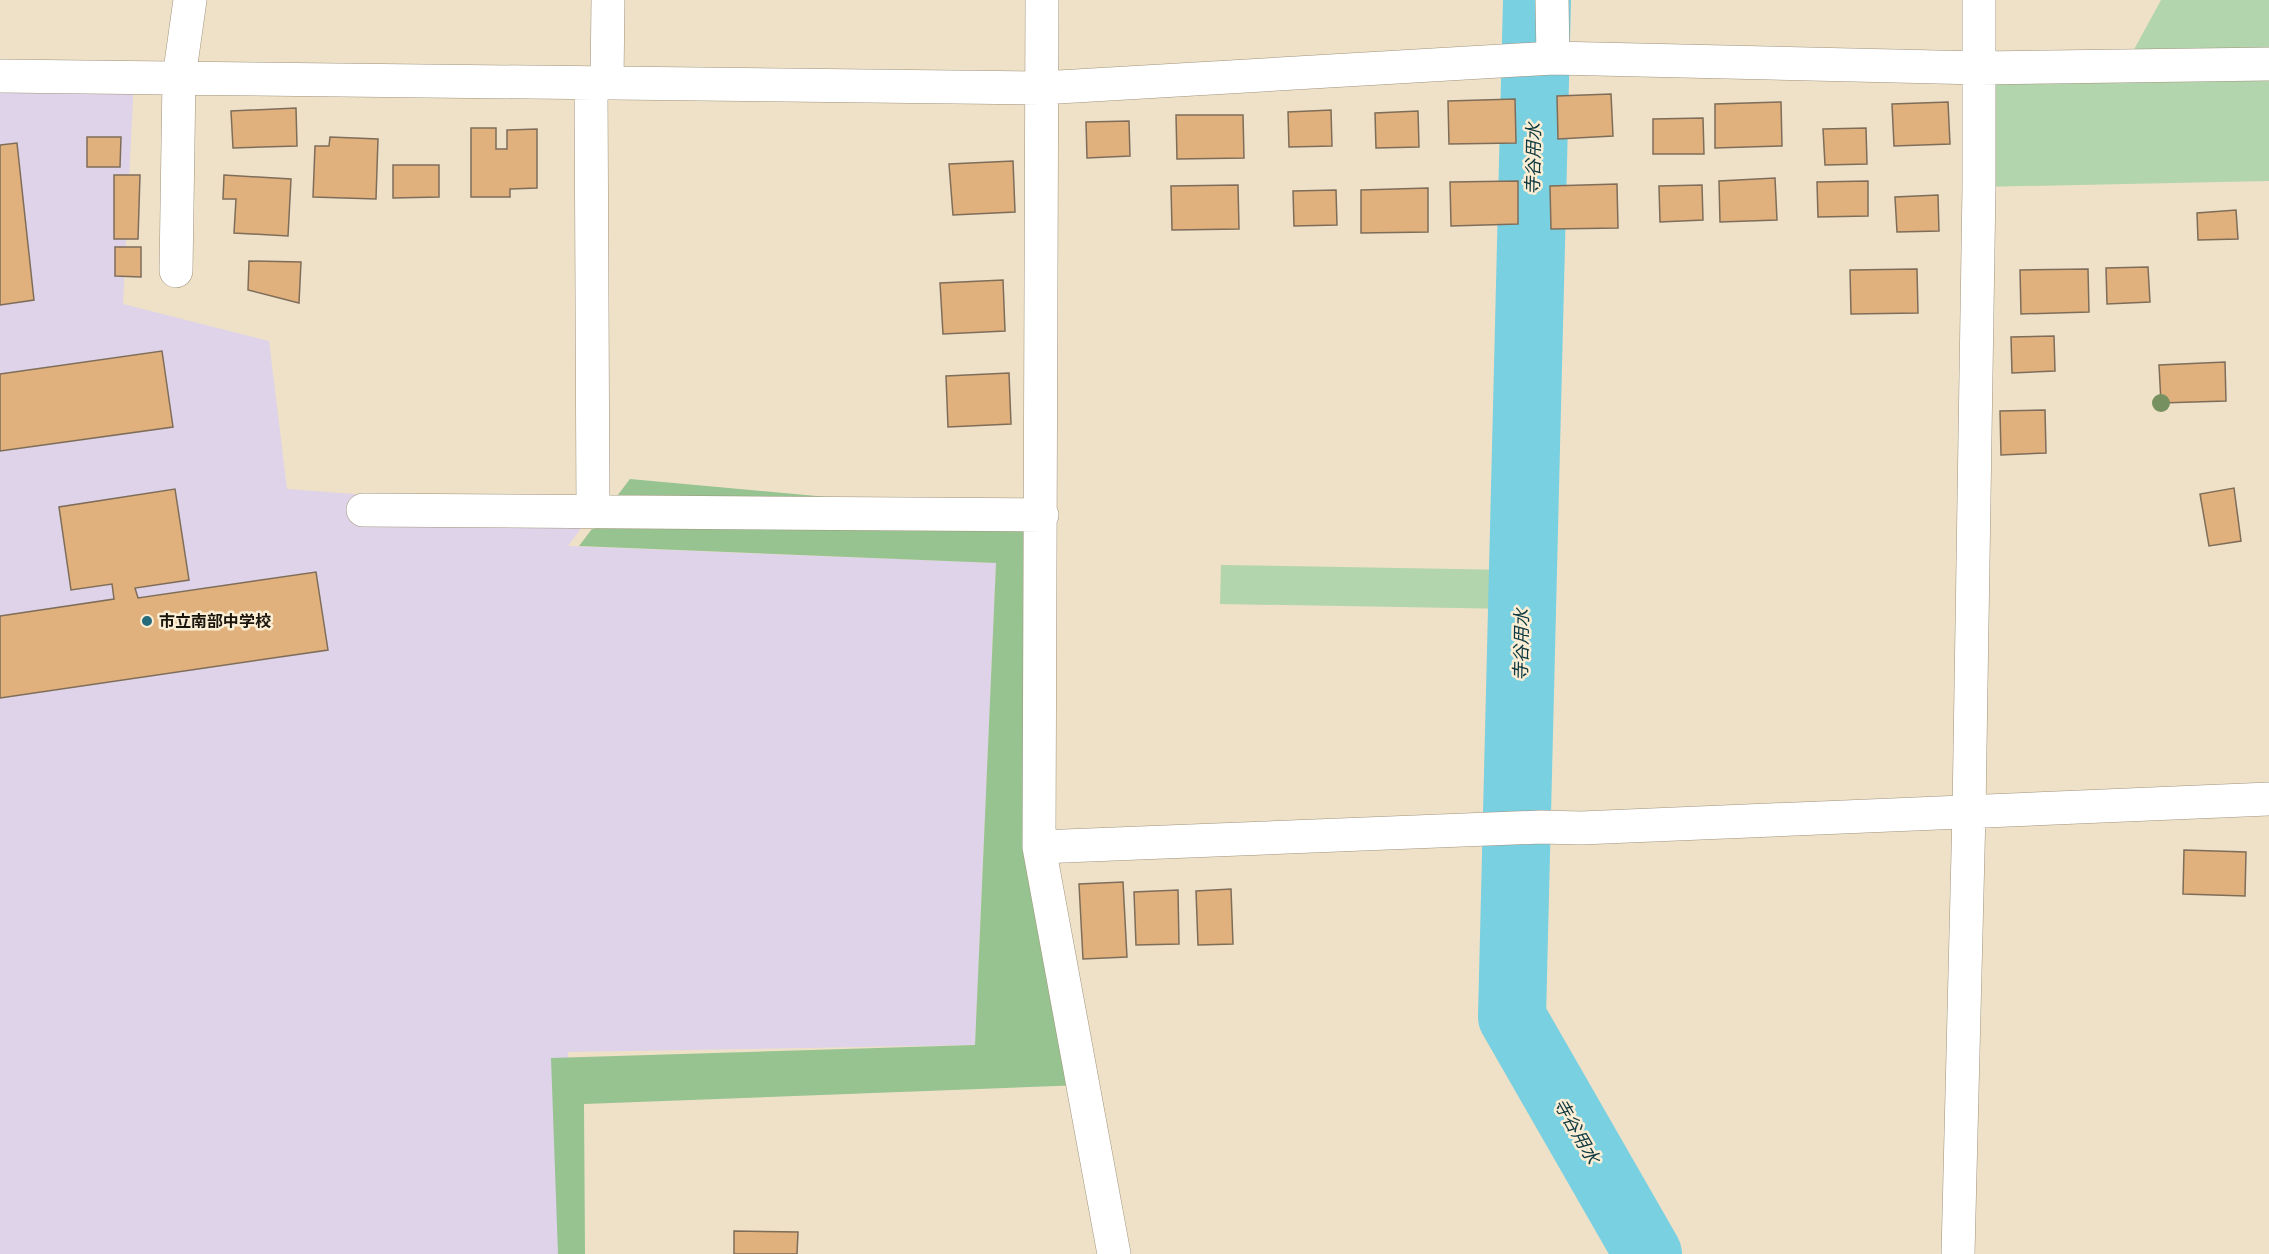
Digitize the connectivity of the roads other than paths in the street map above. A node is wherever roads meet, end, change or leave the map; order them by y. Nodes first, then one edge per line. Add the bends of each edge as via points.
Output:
1 (190, 0) edge
2 (608, 0) edge
3 (1042, 0) edge
4 (1552, 0) edge
5 (1979, 0) edge
6 (1553, 58) junction
7 (2269, 64) edge
8 (1980, 68) junction
9 (0, 76) edge
10 (179, 78) junction
11 (599, 83) junction
12 (1041, 88) junction
13 (176, 271) dead end
14 (363, 510) dead end
15 (593, 512) junction
16 (1042, 515) junction
17 (2269, 799) edge
18 (1969, 812) junction
19 (1039, 846) junction
20 (1114, 1254) edge
21 (1958, 1254) edge

1 - 10 street
2 - 11 street
3 - 12 street
4 - 6 street
5 - 8 street
6 - 8 street
6 - 12 street
7 - 8 street
8 - 18 street
9 - 10 street
10 - 11 street
10 - 13 street
11 - 12 street
11 - 15 street
12 - 16 street
14 - 15 street
15 - 16 street
16 - 19 street
17 - 18 street
18 - 19 street
18 - 21 street
19 - 20 street

